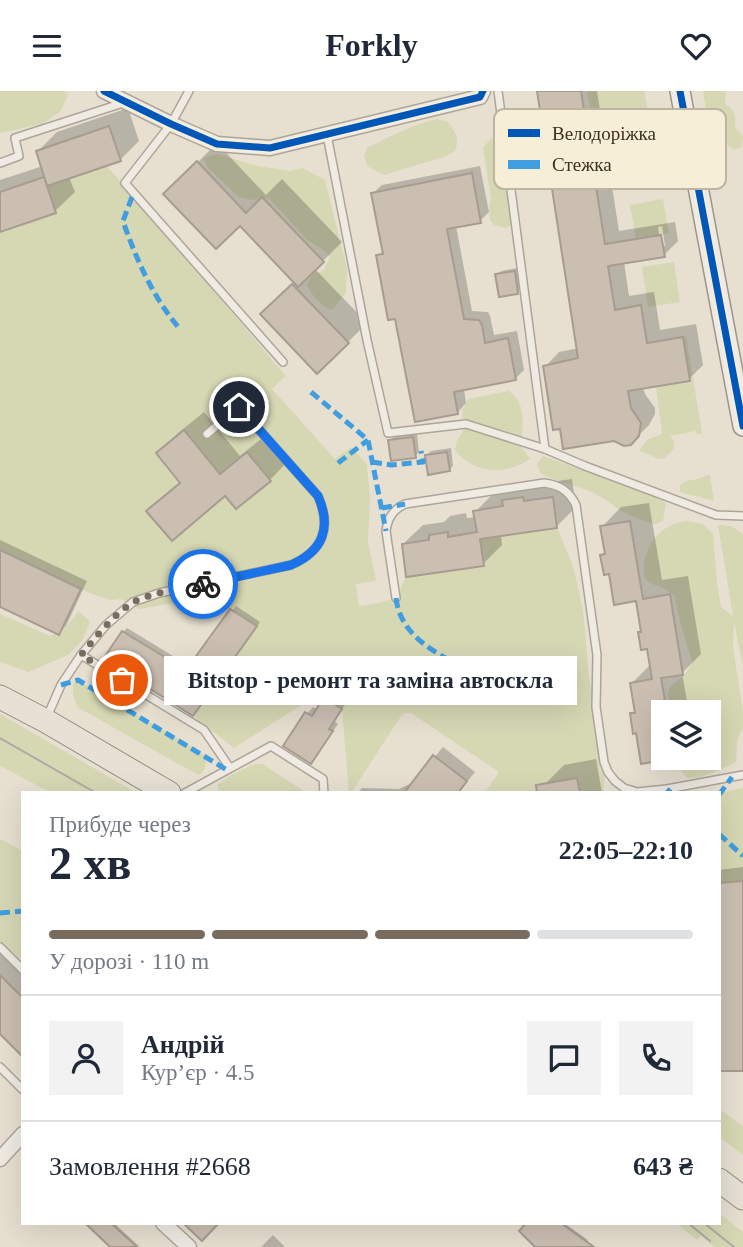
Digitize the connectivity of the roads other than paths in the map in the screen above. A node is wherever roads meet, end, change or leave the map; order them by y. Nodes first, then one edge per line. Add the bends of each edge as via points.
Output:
1 (104, 91) edge
2 (189, 91) edge
3 (483, 91) edge
4 (498, 91) edge
5 (680, 91) edge
6 (126, 103) junction
7 (500, 109) edge
8 (683, 109) edge
9 (171, 124) junction
10 (327, 135) junction
11 (0, 163) edge
12 (511, 189) edge
13 (698, 189) edge
14 (283, 362) dead end
15 (743, 426) edge
16 (207, 434) dead end
17 (545, 449) junction
18 (743, 516) edge
19 (396, 598) dead end
20 (81, 655) junction
21 (0, 697) edge
22 (46, 721) junction
23 (230, 768) junction
24 (743, 775) edge
25 (166, 791) edge
26 (189, 791) edge
27 (324, 791) edge
28 (634, 791) edge
29 (648, 791) edge
30 (0, 947) edge
31 (21, 967) edge
32 (0, 1066) edge
33 (21, 1088) edge
34 (21, 1136) edge
35 (0, 1159) edge
36 (721, 1182) edge
37 (743, 1198) edge
38 (165, 1225) edge
39 (189, 1247) edge

1 - 6 street
2 - 9 lane
3 - 10 street via 480,97
4 - 7 lane
5 - 8 street
6 - 9 street
6 - 11 lane via 15,138 19,156
9 - 10 street via 218,144 270,148
9 - 14 lane via 125,183
10 - 17 lane via 388,433 466,423
12 - 17 lane
13 - 15 street
16 - 20 lane via 239,407 318,496 326,524 319,544 291,565 133,602
17 - 18 lane via 716,515
19 - 28 lane via 386,531 397,508 544,483 564,489 576,505 597,655 596,707 604,762 615,781
20 - 22 lane via 61,685
20 - 23 lane via 204,730
21 - 22 main road
22 - 25 main road
23 - 26 lane
23 - 27 lane via 271,746 323,779
24 - 29 lane
30 - 31 lane
32 - 33 lane
34 - 35 street
36 - 37 main road
38 - 39 street

